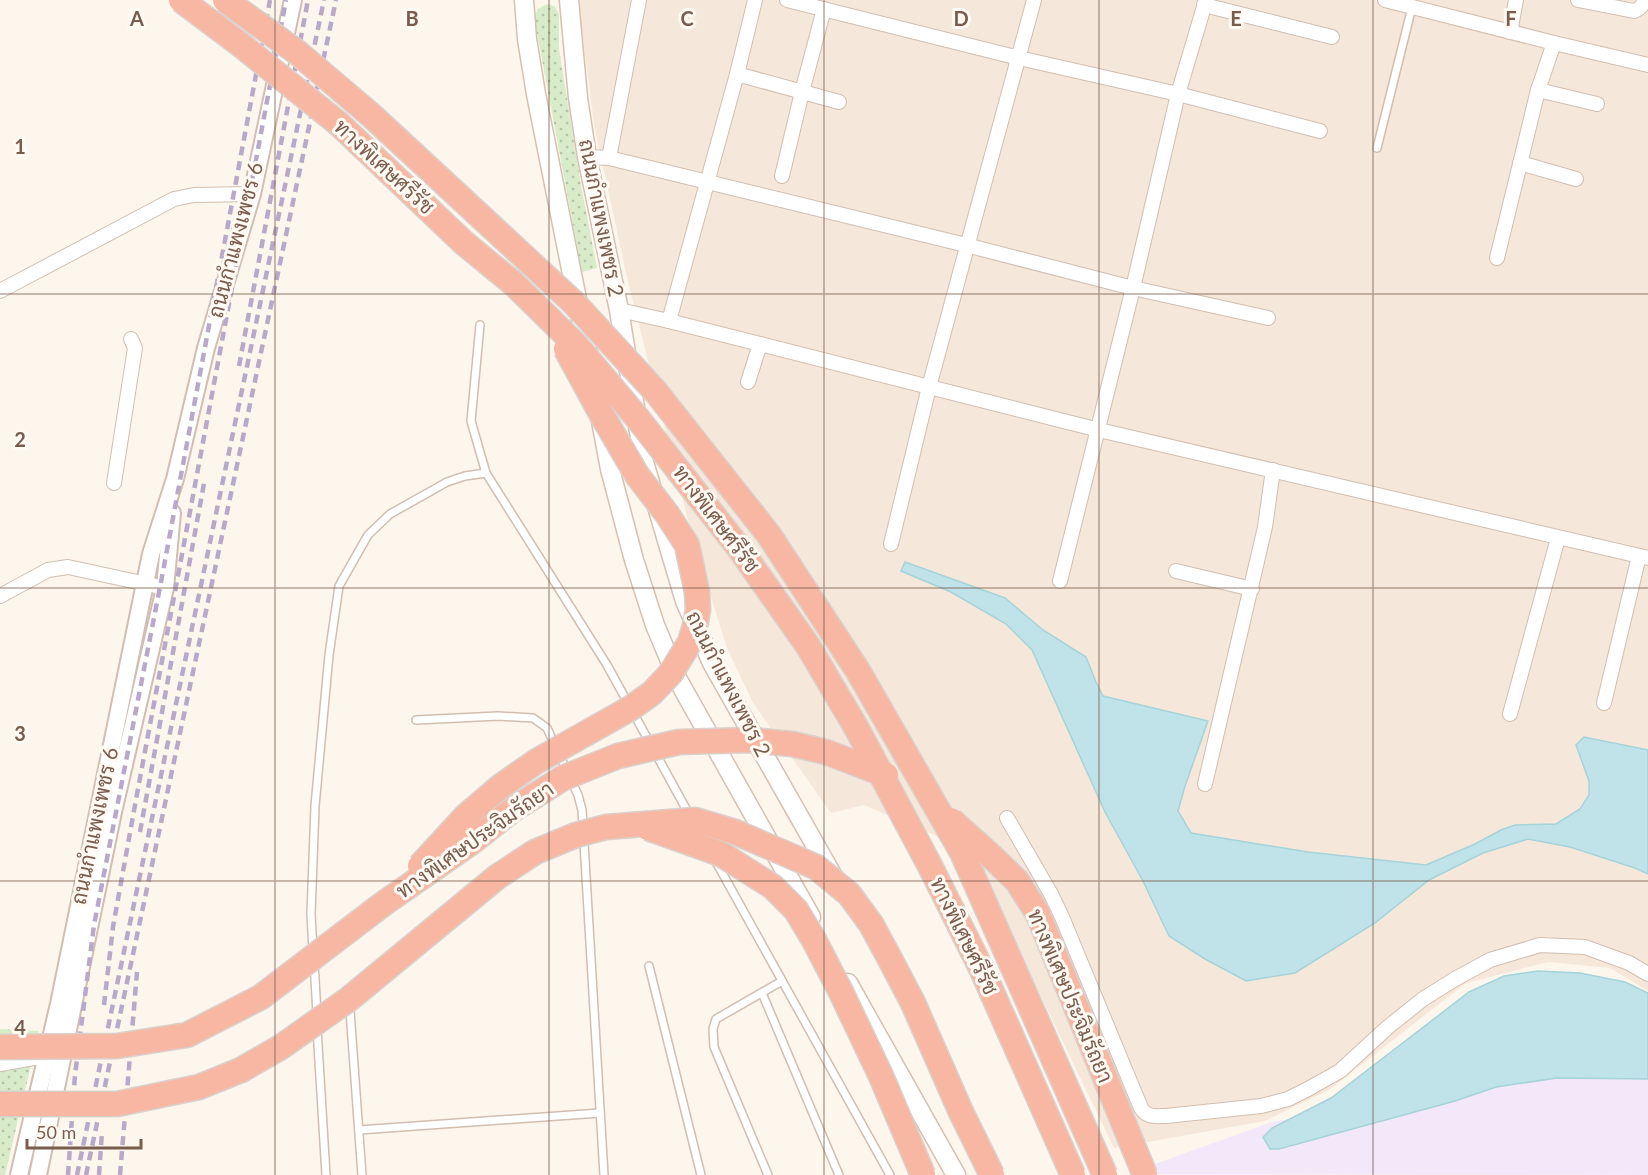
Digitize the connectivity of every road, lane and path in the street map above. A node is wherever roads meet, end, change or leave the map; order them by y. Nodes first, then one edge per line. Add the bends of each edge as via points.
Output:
1 (181, 0) edge
2 (225, 0) edge
3 (293, 0) edge
4 (524, 0) edge
5 (569, 0) edge
6 (639, 0) edge
7 (755, 0) edge
8 (787, 0) edge
9 (1035, 0) edge
10 (1385, 0) edge
11 (1516, 0) edge
12 (1578, 0) edge
13 (1644, 0) edge
14 (1205, 3) edge
15 (1408, 4) edge
16 (824, 9) junction
17 (1510, 32) junction
18 (1332, 37) dead end
19 (1554, 43) junction
20 (1019, 58) junction
21 (1648, 65) edge
22 (737, 74) junction
23 (1538, 90) junction
24 (802, 92) junction
25 (1178, 94) junction
26 (839, 102) dead end
27 (1598, 104) dead end
28 (1320, 131) dead end
29 (1377, 148) dead end
30 (587, 157) junction
31 (609, 158) junction
32 (1520, 163) junction
33 (782, 176) dead end
34 (1576, 179) dead end
35 (707, 182) junction
36 (252, 194) junction
37 (966, 245) junction
38 (1497, 258) dead end
39 (1133, 288) junction
40 (0, 291) edge
41 (619, 310) junction
42 (1268, 318) dead end
43 (669, 321) junction
44 (551, 322) junction
45 (480, 325) dead end
46 (131, 339) dead end
47 (760, 344) junction
48 (748, 382) dead end
49 (929, 387) junction
50 (1099, 430) junction
51 (1273, 470) junction
52 (486, 472) junction
53 (175, 479) junction
54 (114, 483) dead end
55 (1558, 538) junction
56 (891, 544) dead end
57 (1644, 557) edge
58 (1176, 571) dead end
59 (1060, 581) dead end
60 (145, 584) junction
61 (165, 588) junction
62 (1252, 589) junction
63 (0, 596) edge
64 (1604, 703) dead end
65 (1510, 714) dead end
66 (416, 720) dead end
67 (1205, 784) dead end
68 (1007, 818) dead end
69 (640, 825) junction
70 (697, 828) dead end
71 (703, 839) dead end
72 (383, 904) junction
73 (649, 966) dead end
74 (1648, 974) edge
75 (782, 981) junction
76 (762, 993) junction
77 (350, 1011) dead end
78 (0, 1047) edge
79 (47, 1055) junction
80 (0, 1064) edge
81 (0, 1104) edge
82 (600, 1113) junction
83 (359, 1131) junction
84 (19, 1175) edge
85 (38, 1175) edge
86 (326, 1175) edge
87 (362, 1175) edge
88 (604, 1175) edge
89 (701, 1175) edge
90 (768, 1175) edge
91 (839, 1175) edge
92 (890, 1175) edge
93 (923, 1175) edge
94 (956, 1175) edge
95 (992, 1175) edge
96 (1003, 1175) edge
97 (1073, 1175) edge
98 (1105, 1175) edge
99 (1145, 1175) edge

1 - 44 highway, ทางพิเศษศรีรัช, bridge via 339,124
2 - 98 highway, ทางพิเศษศรีรัช, bridge via 298,53 372,116 574,303 656,392 769,535 858,671 962,852
3 - 36 street, ถนนกำแพงเพชร 6
4 - 94 main road, ถนนกำแพงเพชร 2 via 536,94 610,469 655,625 678,680
5 - 30 main road, ถนนกำแพงเพชร 2
6 - 31 street
7 - 22 street
8 - 16 street
9 - 20 street
10 - 15 street
11 - 17 street
12 - 13 street via 1634,11
14 - 18 street
14 - 25 street
15 - 17 street
15 - 29 lane
16 - 20 street
16 - 24 street
17 - 19 street
19 - 21 street
19 - 23 street
20 - 25 street
20 - 37 street
22 - 24 street
22 - 35 street
23 - 27 street
23 - 32 street
24 - 26 street
24 - 33 street
25 - 28 street
25 - 39 street
30 - 31 street
30 - 41 main road, ถนนกำแพงเพชร 2
31 - 35 street
32 - 34 street
32 - 38 street
35 - 37 street
35 - 43 street
36 - 40 street via 174,199
36 - 53 street, ถนนกำแพงเพชร 6 via 206,348
37 - 39 street
37 - 49 street
39 - 42 street
39 - 50 street
41 - 43 street
41 - 96 main road, ถนนกำแพงเพชร 2 via 644,462 685,601 712,663
43 - 47 street
44 - 72 highway, bridge via 637,475 687,545 698,592 696,626 671,673 652,693 501,786 466,816
44 - 97 highway, ทางพิเศษศรีรัช, bridge via 575,344 639,420 739,548 808,646 935,876 982,970
45 - 52 lane via 471,421
46 - 54 street via 135,348
47 - 48 street
47 - 49 street
49 - 50 street
49 - 56 street
50 - 51 street
50 - 59 street
51 - 55 street
51 - 62 street
52 - 70 lane via 607,666
52 - 86 lane via 447,482 390,514 368,535 339,586 315,806 311,914
53 - 60 street, ถนนกำแพงเพชร 6
53 - 61 street, ถนนกำแพงเพชร 6
55 - 57 street
55 - 65 street
57 - 64 street
58 - 62 street
60 - 61 street
60 - 63 street via 68,567 48,570
60 - 79 street, ถนนกำแพงเพชร 6
61 - 85 street, ถนนกำแพงเพชร 6 via 113,812
62 - 67 street
66 - 82 lane via 533,718 547,728 582,810
68 - 74 street via 1051,894 1141,1108 1152,1116 1261,1106 1288,1099 1340,1071 1423,999 1455,979 1490,960 1540,945 1585,947
69 - 81 highway, ทางพิเศษประจิมรัถยา, bridge via 606,827 535,852 497,878 341,1005 241,1070 199,1087 117,1104
69 - 93 highway, bridge via 721,854 773,887 796,910 881,1076
69 - 95 highway, ทางพิเศษประจิมรัถยา, bridge via 695,820 735,832 816,867 849,894 871,924 913,1003
71 - 75 lane
72 - 78 highway, ทางพิเศษประจิมรัถยา, bridge via 261,997 187,1035 117,1046
72 - 99 highway, ทางพิเศษประจิมรัถยา, bridge via 515,808 563,778 618,756 679,742 750,740 826,752 897,780 957,825 1017,881 1038,914
73 - 89 lane
75 - 76 lane
75 - 92 lane
76 - 90 lane via 716,1019 713,1029 714,1047
76 - 91 lane
77 - 83 lane
79 - 80 street
79 - 84 street, ถนนกำแพงเพชร 6
82 - 83 lane
82 - 88 lane
83 - 87 lane

